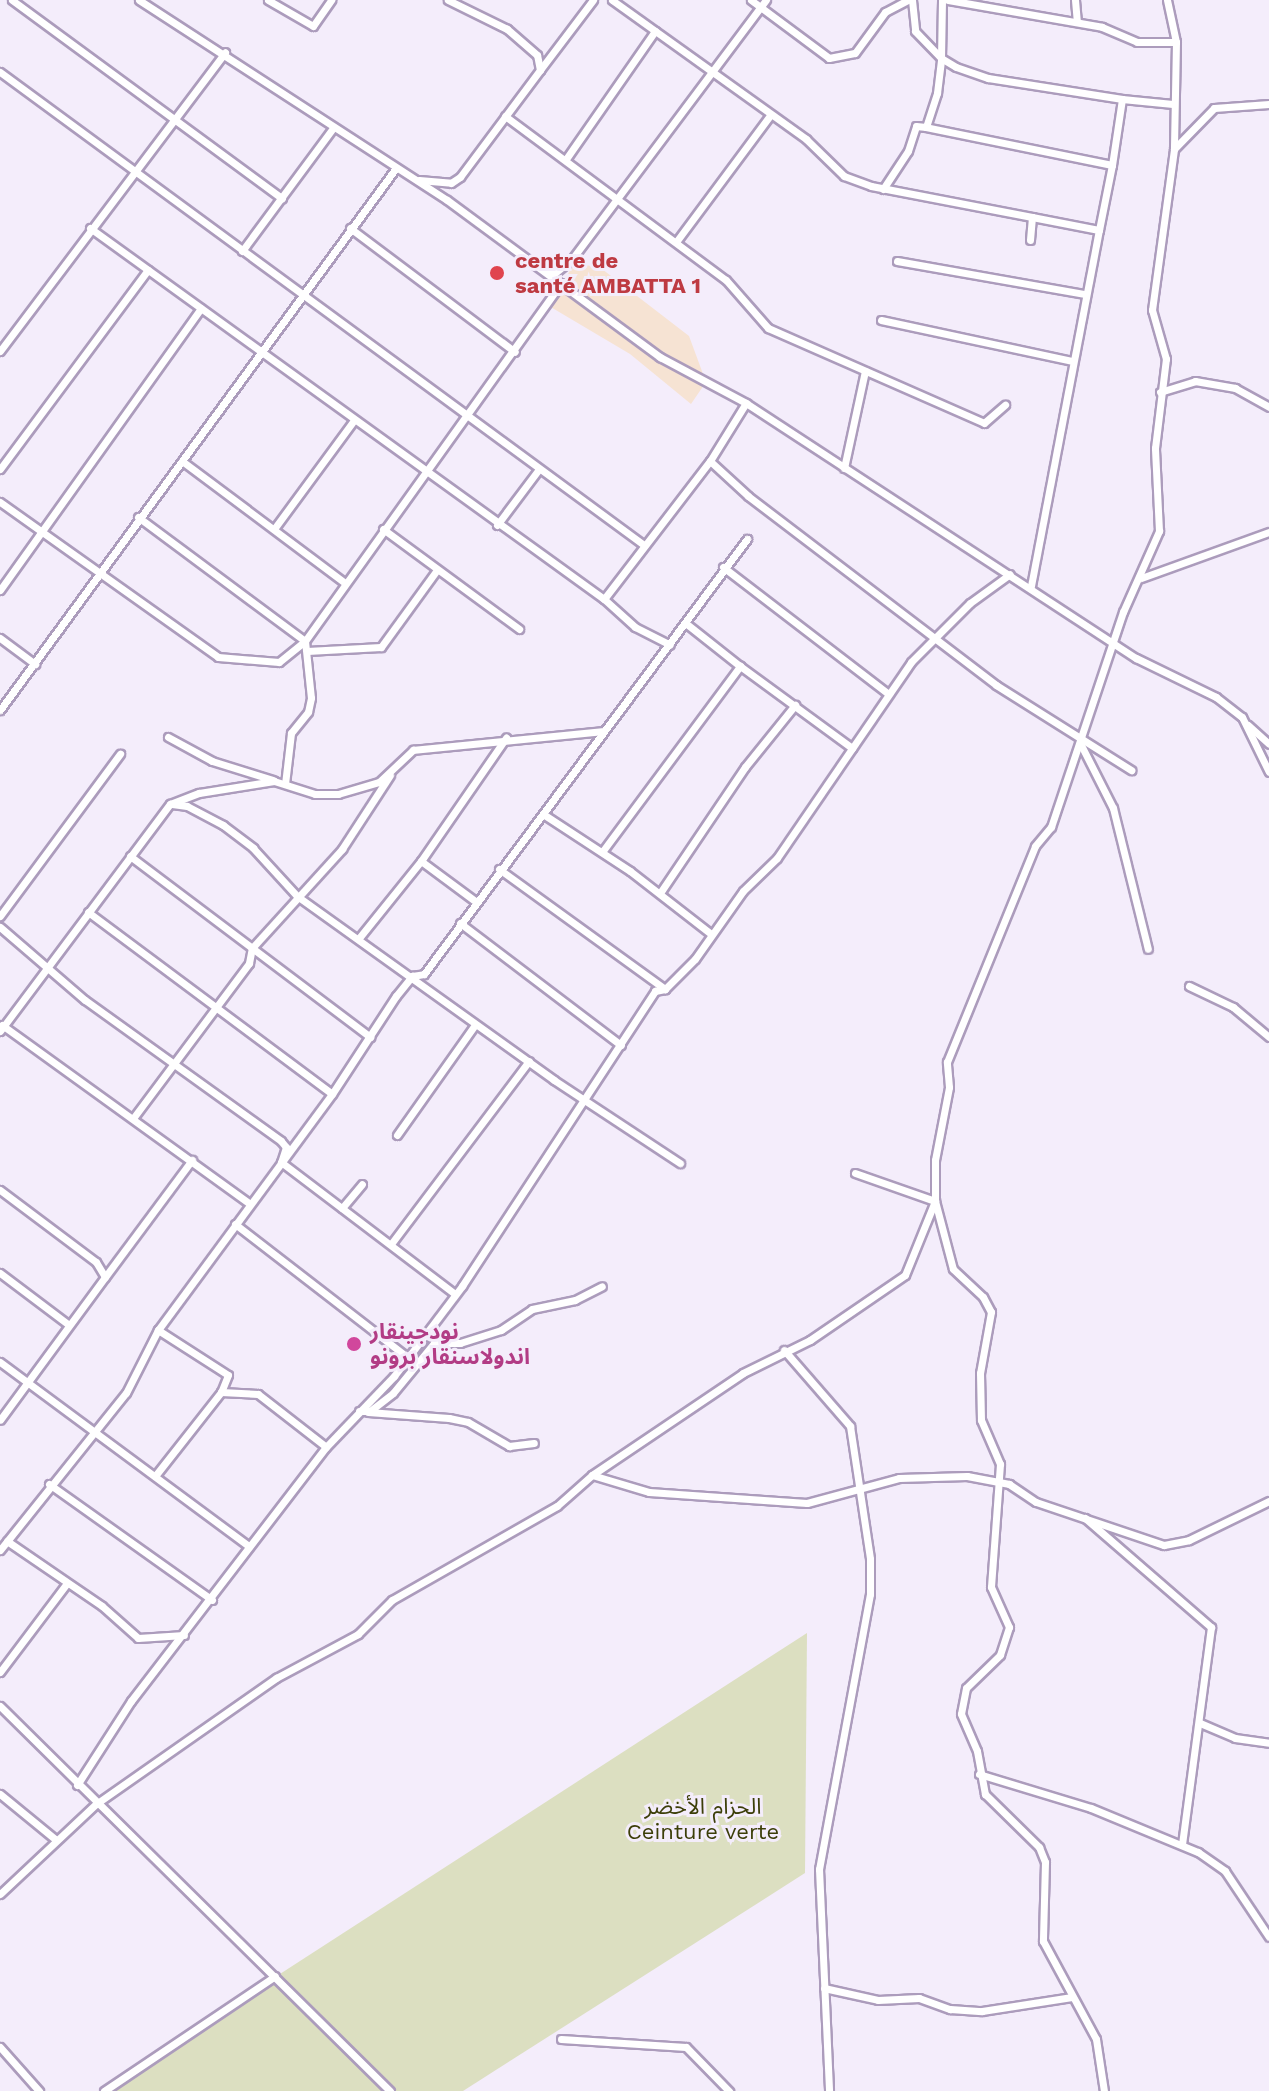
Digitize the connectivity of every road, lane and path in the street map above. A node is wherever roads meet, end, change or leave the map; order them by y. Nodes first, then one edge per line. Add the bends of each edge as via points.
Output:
1 (12, 0) edge
2 (139, 0) edge
3 (268, 0) edge
4 (331, 0) edge
5 (448, 0) edge
6 (593, 0) edge
7 (612, 0) edge
8 (751, 0) edge
9 (910, 0) edge
10 (945, 0) edge
11 (1075, 0) edge
12 (1167, 0) edge
13 (763, 3) edge
14 (1077, 22) junction
15 (655, 31) junction
16 (1176, 42) junction
17 (225, 52) junction
18 (941, 58) junction
19 (540, 70) junction
20 (0, 72) edge
21 (712, 72) junction
22 (1122, 99) junction
23 (1173, 104) junction
24 (1269, 104) edge
25 (771, 114) junction
26 (505, 116) junction
27 (171, 118) junction
28 (926, 127) junction
29 (333, 128) junction
30 (1174, 149) junction
31 (566, 159) junction
32 (1112, 165) junction
33 (396, 168) junction
34 (132, 170) junction
35 (415, 180) junction
36 (883, 189) junction
37 (618, 197) junction
38 (282, 198) junction
39 (1032, 217) junction
40 (90, 228) junction
41 (350, 228) junction
42 (1099, 230) junction
43 (1030, 240) dead end
44 (676, 242) junction
45 (242, 251) junction
46 (897, 261) dead end
47 (538, 266) junction
48 (148, 270) junction
49 (561, 283) junction
50 (1085, 294) junction
51 (302, 295) junction
52 (201, 308) junction
53 (881, 320) dead end
54 (2, 346) edge
55 (261, 350) junction
56 (515, 352) junction
57 (1072, 361) junction
58 (865, 371) junction
59 (1160, 392) junction
60 (746, 403) junction
61 (1005, 405) dead end
62 (1269, 407) edge
63 (467, 416) junction
64 (354, 420) junction
65 (182, 461) junction
66 (710, 461) junction
67 (844, 468) junction
68 (0, 469) edge
69 (539, 469) junction
70 (424, 473) junction
71 (0, 502) edge
72 (138, 517) junction
73 (497, 525) junction
74 (274, 529) junction
75 (383, 529) junction
76 (43, 532) junction
77 (1269, 532) edge
78 (747, 539) dead end
79 (644, 545) junction
80 (723, 567) junction
81 (437, 570) junction
82 (99, 574) junction
83 (1010, 574) junction
84 (1141, 578) junction
85 (345, 583) junction
86 (1031, 586) junction
87 (0, 590) edge
88 (604, 599) junction
89 (688, 625) junction
90 (519, 629) dead end
91 (933, 637) junction
92 (0, 638) edge
93 (305, 641) junction
94 (1115, 643) junction
95 (670, 645) junction
96 (307, 651) junction
97 (35, 664) junction
98 (740, 666) junction
99 (887, 693) junction
100 (795, 705) junction
101 (0, 710) edge
102 (1242, 717) junction
103 (603, 731) junction
104 (168, 737) dead end
105 (506, 738) junction
106 (1079, 742) junction
107 (1269, 744) edge
108 (852, 748) junction
109 (120, 754) dead end
110 (398, 763) junction
111 (1131, 770) dead end
112 (1269, 772) edge
113 (274, 781) junction
114 (285, 784) junction
115 (170, 804) junction
116 (543, 814) junction
117 (602, 852) junction
118 (130, 856) junction
119 (421, 861) junction
120 (499, 869) junction
121 (660, 893) junction
122 (297, 896) junction
123 (475, 901) junction
124 (88, 912) junction
125 (0, 916) edge
126 (460, 923) junction
127 (0, 927) edge
128 (710, 933) junction
129 (359, 938) junction
130 (252, 948) junction
131 (1148, 949) dead end
132 (47, 967) junction
133 (412, 976) junction
134 (1189, 986) dead end
135 (665, 989) junction
136 (214, 1004) junction
137 (475, 1025) junction
138 (1, 1027) edge
139 (370, 1037) junction
140 (1269, 1037) edge
141 (621, 1045) junction
142 (529, 1061) junction
143 (175, 1065) junction
144 (332, 1094) junction
145 (583, 1100) junction
146 (134, 1117) junction
147 (397, 1135) dead end
148 (192, 1160) junction
149 (281, 1162) junction
150 (680, 1163) dead end
151 (855, 1173) dead end
152 (362, 1184) dead end
153 (0, 1190) edge
154 (935, 1201) junction
155 (249, 1203) junction
156 (342, 1208) junction
157 (235, 1224) junction
158 (391, 1244) junction
159 (0, 1273) edge
160 (105, 1277) junction
161 (602, 1286) dead end
162 (455, 1294) junction
163 (69, 1325) junction
164 (158, 1330) junction
165 (784, 1350) junction
166 (405, 1358) junction
167 (0, 1362) edge
168 (416, 1364) junction
169 (28, 1382) junction
170 (221, 1392) junction
171 (362, 1412) junction
172 (0, 1420) edge
173 (94, 1431) junction
174 (534, 1443) dead end
175 (326, 1447) junction
176 (592, 1475) junction
177 (155, 1476) junction
178 (998, 1481) junction
179 (49, 1484) junction
180 (860, 1487) junction
181 (1269, 1501) edge
182 (1077, 1512) junction
183 (7, 1541) junction
184 (249, 1546) junction
185 (0, 1550) edge
186 (67, 1583) junction
187 (212, 1600) junction
188 (184, 1635) junction
189 (0, 1672) edge
190 (0, 1706) edge
191 (1200, 1723) junction
192 (1269, 1743) edge
193 (979, 1774) junction
194 (77, 1785) junction
195 (0, 1794) edge
196 (96, 1804) junction
197 (55, 1839) junction
198 (1182, 1844) junction
199 (1, 1889) edge
200 (1269, 1937) edge
201 (275, 1976) junction
202 (824, 1988) junction
203 (1072, 1997) junction
204 (561, 2039) dead end
205 (0, 2047) edge
206 (39, 2091) edge
207 (104, 2091) edge
208 (390, 2091) edge
209 (729, 2091) edge
210 (829, 2091) edge
211 (1104, 2091) edge

1 - 27 street
2 - 17 street
3 - 4 street via 313,26
5 - 19 street via 507,29 537,55
6 - 19 street
7 - 15 street
8 - 13 street
9 - 13 street via 885,12 855,53 844,57 820,53
9 - 18 street via 915,31
10 - 14 street
10 - 18 street
11 - 14 street
12 - 16 street
13 - 21 street
14 - 16 street via 1137,42
15 - 21 street
15 - 31 street
16 - 23 street
17 - 27 street
17 - 29 street
18 - 22 street via 982,77
18 - 28 street
19 - 26 street
20 - 34 street
21 - 25 street
21 - 37 street
22 - 23 street
22 - 32 street
23 - 30 street
24 - 30 street via 1214,108
25 - 36 street via 844,176
25 - 44 street
26 - 31 street
26 - 35 street via 460,177 451,183
27 - 34 street
27 - 38 street
28 - 32 street
28 - 36 street via 916,126 908,151
29 - 33 street
29 - 38 street
30 - 59 street via 1152,310 1166,359
31 - 37 street
32 - 42 street
33 - 35 street
33 - 41 street
34 - 40 street
34 - 45 street
35 - 47 street
36 - 39 street
37 - 44 street
37 - 47 street via 561,269
38 - 45 street
39 - 42 street
39 - 43 street
40 - 48 street
40 - 54 street
41 - 51 street
41 - 56 street
42 - 50 street
44 - 58 street via 726,280 768,328
45 - 51 street
46 - 50 street
47 - 49 street
48 - 52 street
48 - 68 street
49 - 56 street
49 - 60 street via 660,357
50 - 57 street
51 - 55 street
51 - 63 street
52 - 55 street
52 - 76 street
53 - 57 street
55 - 64 street
55 - 65 street
56 - 63 street
57 - 86 street
58 - 61 street via 984,423
58 - 67 street
59 - 62 street via 1195,381 1235,388
59 - 84 street via 1155,448 1159,531
60 - 66 street
60 - 67 street
63 - 69 street
63 - 70 street
64 - 70 street
64 - 74 street
65 - 72 street
65 - 74 street
66 - 79 street
66 - 91 street
67 - 83 street
69 - 73 street
69 - 79 street
70 - 73 street
70 - 75 street
71 - 76 street
72 - 82 street
72 - 93 street
73 - 88 street
74 - 85 street
75 - 81 street
75 - 85 street
76 - 82 street
76 - 87 street
77 - 84 street
78 - 80 street
79 - 88 street
80 - 89 street
80 - 99 street
81 - 90 street
81 - 96 street via 381,647
82 - 93 street via 218,657 279,662
82 - 97 street
83 - 86 street
83 - 91 street
84 - 94 street via 1123,612
85 - 93 street
86 - 94 street
88 - 95 street via 635,627
89 - 95 street
89 - 98 street
91 - 99 street
91 - 106 street
92 - 97 street
93 - 96 street
94 - 102 street via 1216,697
94 - 106 street
95 - 103 street
96 - 114 street via 311,698 308,712 291,733
97 - 101 street
98 - 100 street
98 - 117 street
99 - 108 street
100 - 108 street
100 - 121 street via 745,767
102 - 107 street
102 - 112 street
103 - 105 street
103 - 116 street
104 - 113 street via 212,761
105 - 110 street via 422,747
105 - 119 street
106 - 111 street
106 - 131 street via 1113,808
106 - 154 street via 1051,827 1035,846 947,1062 949,1087 935,1160
108 - 128 street via 777,858
109 - 125 street
110 - 114 street via 379,782 338,794 315,794
110 - 122 street via 342,849
113 - 114 street
113 - 115 street via 199,793
115 - 118 street
115 - 122 street via 205,813 236,834
116 - 117 street
116 - 120 street
117 - 121 street
118 - 124 street
118 - 130 street
119 - 123 street
119 - 129 street
120 - 123 street
120 - 135 street
121 - 128 street
122 - 129 street
122 - 130 street
123 - 126 street
124 - 132 street
124 - 136 street
126 - 133 street via 424,974
126 - 141 street
127 - 132 street
128 - 135 street via 695,959
129 - 133 street
130 - 136 street via 249,963
130 - 139 street
132 - 138 street
132 - 143 street
133 - 137 street
133 - 139 street
134 - 140 street via 1233,1007
135 - 141 street via 655,991
136 - 143 street
136 - 144 street
137 - 142 street
137 - 147 street
138 - 146 street
139 - 144 street
141 - 145 street
142 - 145 street
142 - 158 street
143 - 146 street
143 - 149 street via 281,1141 286,1147
144 - 149 street
145 - 150 street via 672,1153
145 - 162 street
146 - 148 street
148 - 155 street
148 - 160 street
149 - 155 street
149 - 156 street
151 - 154 street
152 - 156 street
153 - 160 street via 96,1262
154 - 165 street via 915,1259 898,1283 810,1340
154 - 178 street via 953,1269 983,1297 993,1319 980,1373 981,1420 1000,1464
155 - 157 street
156 - 158 street
157 - 164 street
157 - 166 street
158 - 162 street
159 - 163 street
160 - 163 street
161 - 168 street via 575,1300 532,1309 501,1330 460,1343 434,1343
162 - 166 street
163 - 169 street
164 - 170 street via 228,1375
164 - 173 street via 141,1371
165 - 176 street
165 - 180 street via 850,1426
166 - 168 street
166 - 171 street
167 - 169 street
168 - 171 street via 393,1393
169 - 172 street
169 - 173 street
170 - 175 street via 258,1394
170 - 177 street
171 - 174 street via 449,1418 468,1422 509,1446
171 - 175 street
173 - 177 street
173 - 179 street
175 - 184 street
176 - 180 street via 649,1492 762,1503 807,1503
176 - 196 street via 530,1522 392,1600 358,1634 276,1678
177 - 184 street
178 - 180 street via 933,1474
178 - 182 street via 1036,1502
178 - 193 street via 991,1587 1009,1621 1009,1636 991,1667 971,1681 962,1701
179 - 183 street
179 - 187 street
180 - 202 street via 870,1594 820,1855
181 - 182 street via 1189,1540 1164,1545
182 - 191 street via 1211,1627
183 - 185 street
183 - 186 street
184 - 187 street
186 - 188 street via 138,1638
186 - 189 street
187 - 188 street
188 - 194 street via 131,1701
190 - 194 street
191 - 192 street via 1235,1738
191 - 198 street
193 - 198 street via 1091,1808
193 - 203 street via 995,1807 1039,1847 1045,1862 1043,1941
194 - 196 street
195 - 197 street
196 - 197 street
196 - 201 street
197 - 199 street
198 - 200 street via 1225,1871
201 - 207 street
201 - 208 street
202 - 203 street via 878,2000 919,1998 950,2009 982,2011
202 - 210 street
203 - 211 street via 1096,2039
204 - 209 street via 686,2047
205 - 206 street

